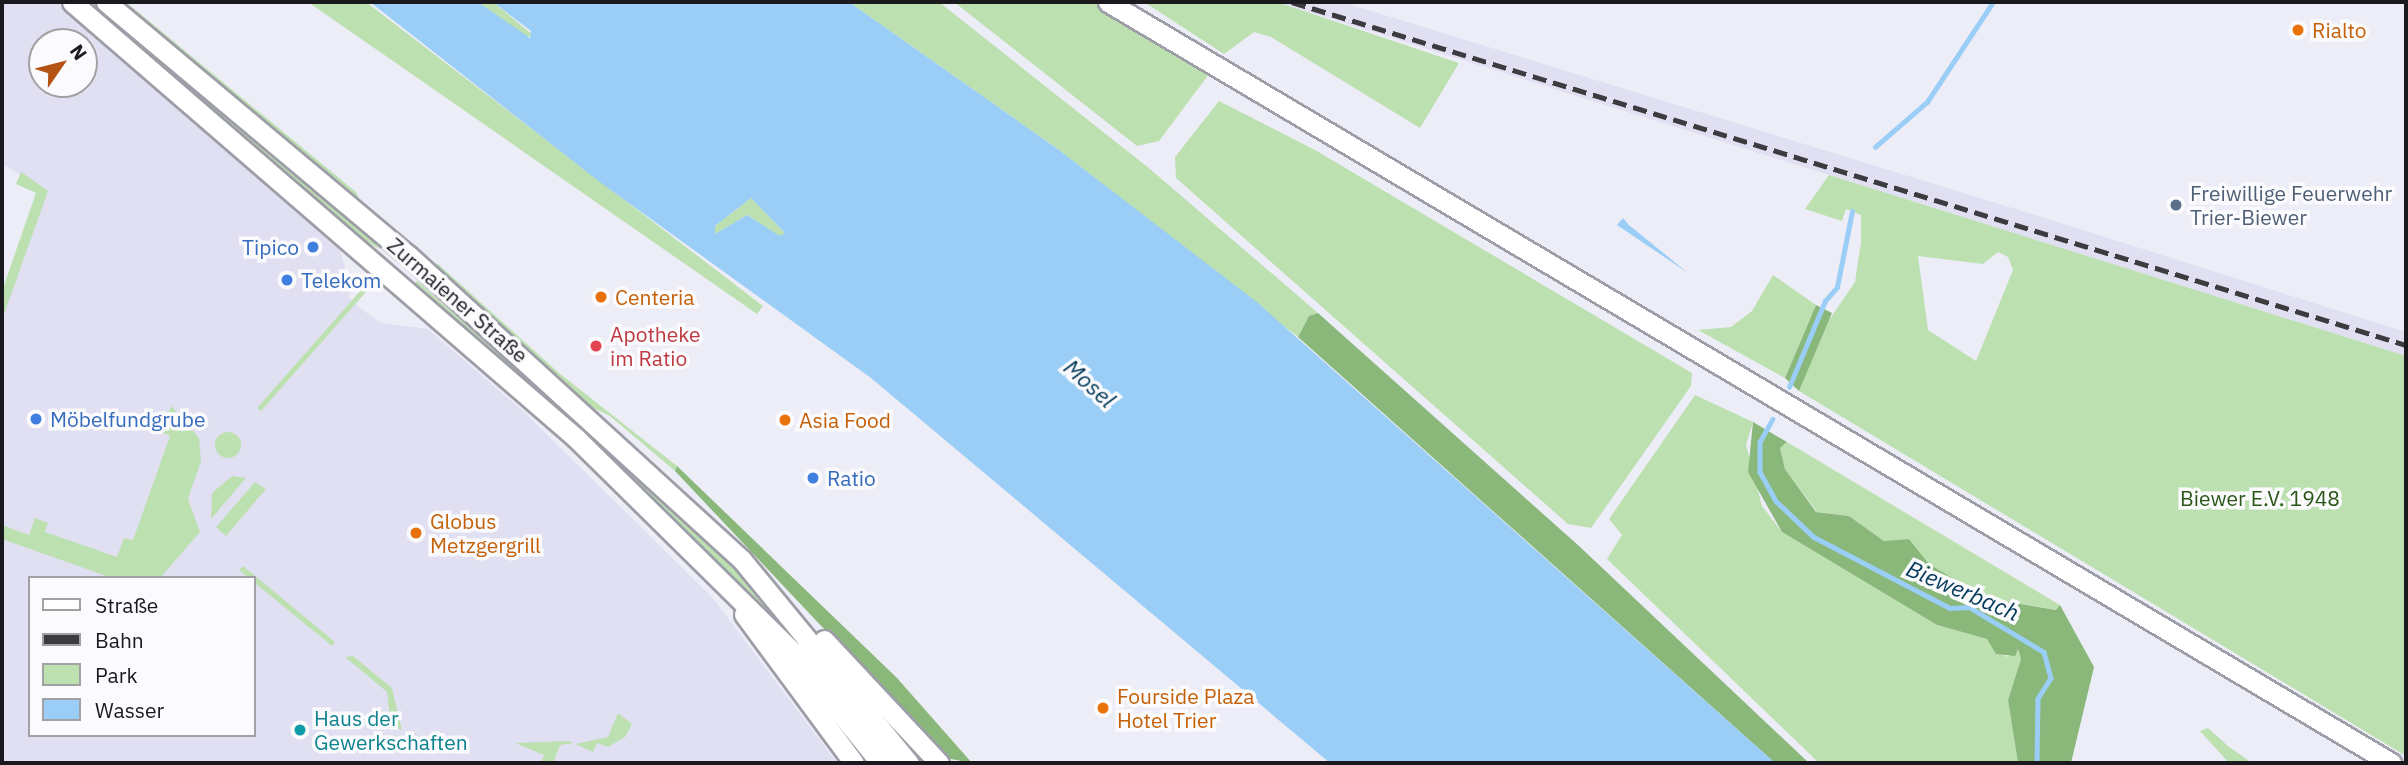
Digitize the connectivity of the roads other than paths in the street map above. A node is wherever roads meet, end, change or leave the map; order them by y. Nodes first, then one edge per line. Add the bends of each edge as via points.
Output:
1 (72, 2) edge
2 (106, 2) edge
3 (1108, 2) edge
4 (696, 552) junction
5 (793, 615) junction
6 (796, 655) joint
7 (854, 763) edge
8 (883, 763) edge
9 (909, 763) edge
10 (939, 763) edge
11 (2391, 763) edge

1 - 4 main road, Zurmaiener Straße via 379,263
2 - 5 main road, Zurmaiener Straße via 564,393
3 - 11 main road
4 - 6 main road
4 - 7 main road
5 - 9 main road
5 - 10 main road via 851,662
6 - 8 highway

